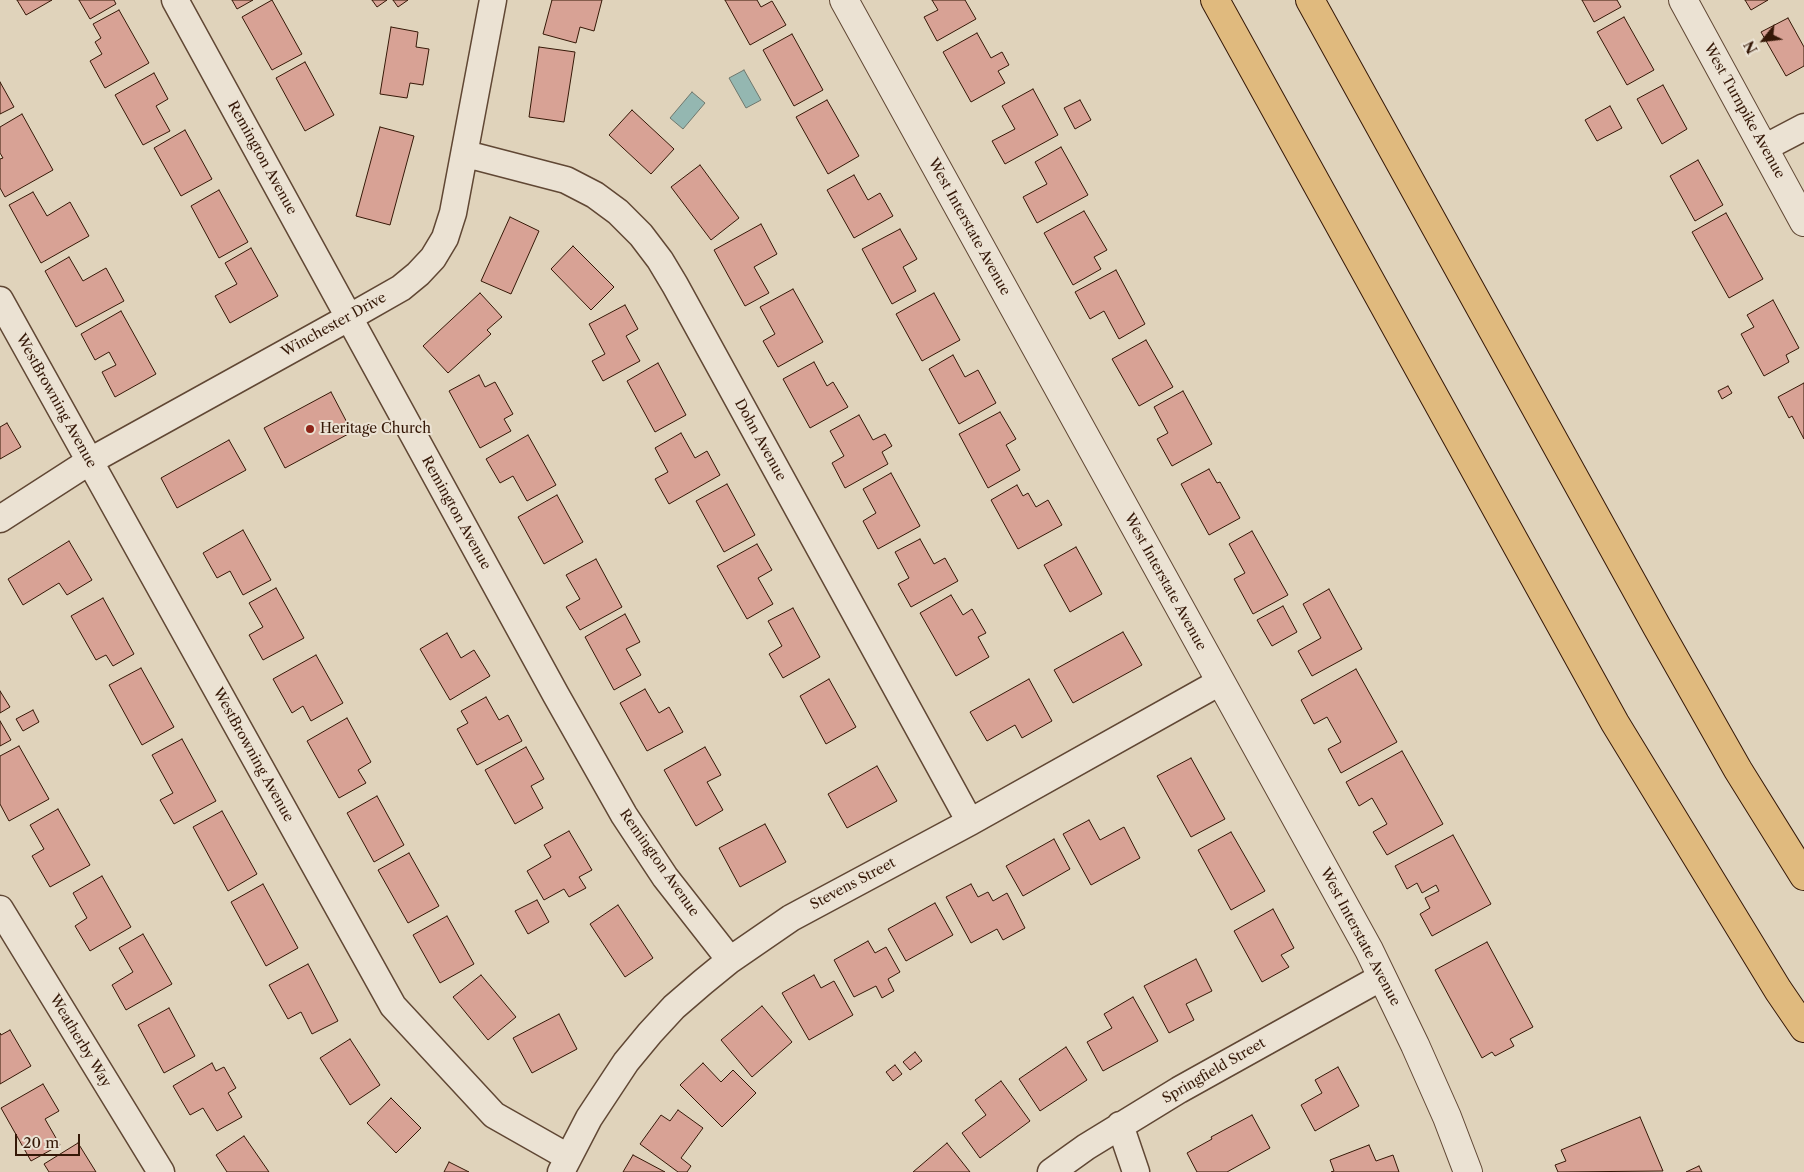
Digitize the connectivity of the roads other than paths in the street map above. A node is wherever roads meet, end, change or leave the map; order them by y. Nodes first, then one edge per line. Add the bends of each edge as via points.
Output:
1 (175, 0) edge
2 (493, 0) edge
3 (844, 0) edge
4 (1215, 0) edge
5 (1310, 0) edge
6 (1683, 0) edge
7 (1804, 127) edge
8 (1764, 148) junction
9 (466, 154) junction
10 (1804, 222) edge
11 (0, 300) edge
12 (350, 317) junction
13 (90, 461) junction
14 (0, 519) edge
15 (1220, 682) junction
16 (970, 822) junction
17 (1804, 876) edge
18 (0, 909) edge
19 (730, 960) junction
20 (1382, 977) junction
21 (1804, 1028) edge
22 (1120, 1125) junction
23 (564, 1164) edge
24 (161, 1172) edge
25 (1051, 1172) edge
26 (1136, 1172) edge
27 (1468, 1172) edge

1 - 12 street, Remington Avenue
2 - 9 street, Winchester Drive
3 - 15 street, West Interstate Avenue
4 - 21 highway via 1614,722
5 - 17 highway via 1656,628
6 - 8 street, West Turnpike Avenue
7 - 8 street
8 - 10 street, West Turnpike Avenue
9 - 12 street, Winchester Drive via 453,213 445,238 433,258 401,288
9 - 16 street, Dohn Avenue via 566,180 595,195 642,235 675,285
11 - 13 street, WestBrowning Avenue
12 - 13 street, Winchester Drive
12 - 19 street, Remington Avenue via 624,815 665,877
13 - 14 street, Winchester Drive
13 - 23 street, WestBrowning Avenue via 393,1006 494,1115
15 - 16 street, Stevens Street
15 - 20 street, West Interstate Avenue
16 - 19 street, Stevens Street via 791,918
18 - 24 street, Weatherby Way
19 - 23 street, Stevens Street via 650,1033 626,1062 588,1118
20 - 22 street, Springfield Street
20 - 27 street, West Interstate Avenue via 1447,1117
22 - 25 street, Springfield Street
22 - 26 street

